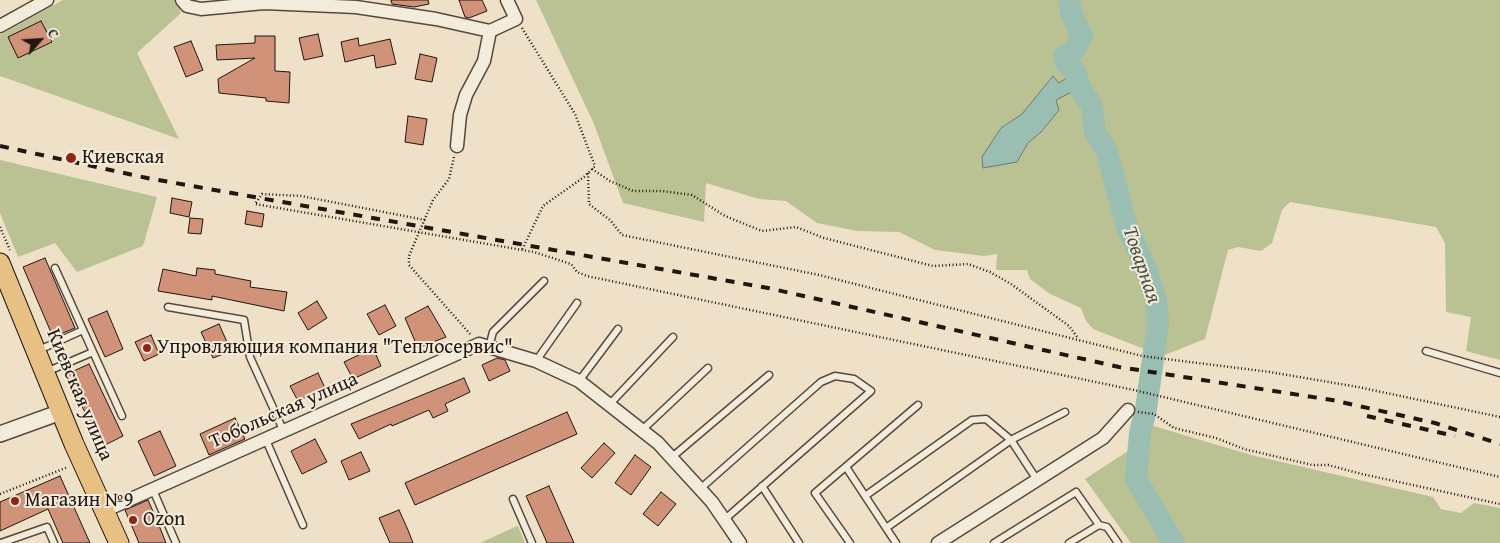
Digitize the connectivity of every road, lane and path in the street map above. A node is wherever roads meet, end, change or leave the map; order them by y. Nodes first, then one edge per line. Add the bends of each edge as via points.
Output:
1 (47, 0) edge
2 (182, 0) edge
3 (507, 0) edge
4 (516, 19) junction
5 (0, 26) edge
6 (490, 31) junction
7 (457, 146) joint
8 (592, 169) junction
9 (588, 172) junction
10 (425, 220) junction
11 (419, 233) junction
12 (522, 250) junction
13 (0, 263) edge
14 (55, 268) dead end
15 (544, 281) dead end
16 (577, 302) dead end
17 (168, 307) dead end
18 (618, 329) dead end
19 (83, 330) junction
20 (672, 337) dead end
21 (1078, 338) junction
22 (484, 345) junction
23 (36, 351) junction
24 (1426, 351) dead end
25 (93, 352) junction
26 (536, 361) junction
27 (708, 368) dead end
28 (45, 372) junction
29 (1500, 373) edge
30 (768, 375) dead end
31 (579, 381) junction
32 (918, 405) dead end
33 (609, 406) junction
34 (1133, 411) joint
35 (61, 412) junction
36 (1065, 412) dead end
37 (122, 416) dead end
38 (1500, 417) edge
39 (641, 430) junction
40 (284, 432) junction
41 (0, 434) edge
42 (266, 440) junction
43 (1012, 440) junction
44 (671, 458) junction
45 (74, 464) dead end
46 (846, 467) junction
47 (1500, 477) edge
48 (1037, 480) junction
49 (762, 486) junction
50 (700, 489) junction
51 (152, 490) junction
52 (0, 494) edge
53 (865, 496) junction
54 (513, 499) dead end
55 (1500, 504) edge
56 (104, 511) junction
57 (724, 520) junction
58 (1099, 524) junction
59 (303, 525) dead end
60 (886, 528) junction
61 (1, 543) edge
62 (54, 543) edge
63 (119, 543) edge
64 (176, 543) edge
65 (532, 543) edge
66 (740, 543) edge
67 (799, 543) edge
68 (850, 543) edge
69 (896, 543) edge
70 (938, 543) edge
71 (994, 543) edge
72 (1069, 543) edge
73 (1118, 543) edge

1 - 5 street
2 - 6 street via 187,6 201,9 264,4 356,7
3 - 4 street
4 - 6 street
4 - 8 path via 576,114 595,166
6 - 7 street via 484,61 466,95 460,115
7 - 10 path via 449,178 433,200
8 - 9 path
8 - 21 path via 633,191 692,195 725,216 762,231 796,227 824,238 933,266 968,264 1011,284 1069,326
9 - 12 path via 543,206
9 - 21 path via 589,204 610,220 622,235 819,275
10 - 11 path
10 - 11 path via 301,196 262,194 255,204
11 - 12 path
11 - 22 path via 409,256 410,265
12 - 47 path via 571,264 587,276 1134,390
13 - 23 main road, Киевская улица
14 - 19 lane
15 - 22 lane
16 - 26 lane
17 - 40 lane via 244,320 250,357
18 - 31 lane
19 - 23 lane
19 - 25 lane
20 - 33 lane
21 - 38 path via 1163,360 1270,372
22 - 26 street
22 - 40 street, Тобольская улица
23 - 28 main road, Киевская улица
24 - 29 lane
25 - 28 lane
25 - 37 lane
26 - 31 street
27 - 39 lane
28 - 35 main road, Киевская улица
30 - 44 lane
31 - 33 street
32 - 46 lane
33 - 39 street
34 - 48 street via 1103,438
34 - 55 path via 1154,414 1174,428 1244,449
35 - 41 street
35 - 56 main road, Киевская улица
36 - 43 lane
39 - 44 street
40 - 42 street, Тобольская улица
42 - 51 street, Тобольская улица
42 - 59 lane
43 - 48 lane
43 - 53 lane via 986,419 972,420
43 - 60 lane
44 - 50 street
45 - 52 path
46 - 53 lane
46 - 68 lane via 815,493
48 - 70 street
49 - 50 lane via 872,391 854,379 835,376 821,382
49 - 57 lane
49 - 67 lane
50 - 57 street
51 - 56 street, Тобольская улица
51 - 64 lane
53 - 60 lane
54 - 65 lane
56 - 63 main road, Киевская улица
57 - 66 street
58 - 71 lane via 1076,492
58 - 72 lane
58 - 73 lane via 1107,527
60 - 69 lane
61 - 62 lane via 47,527

